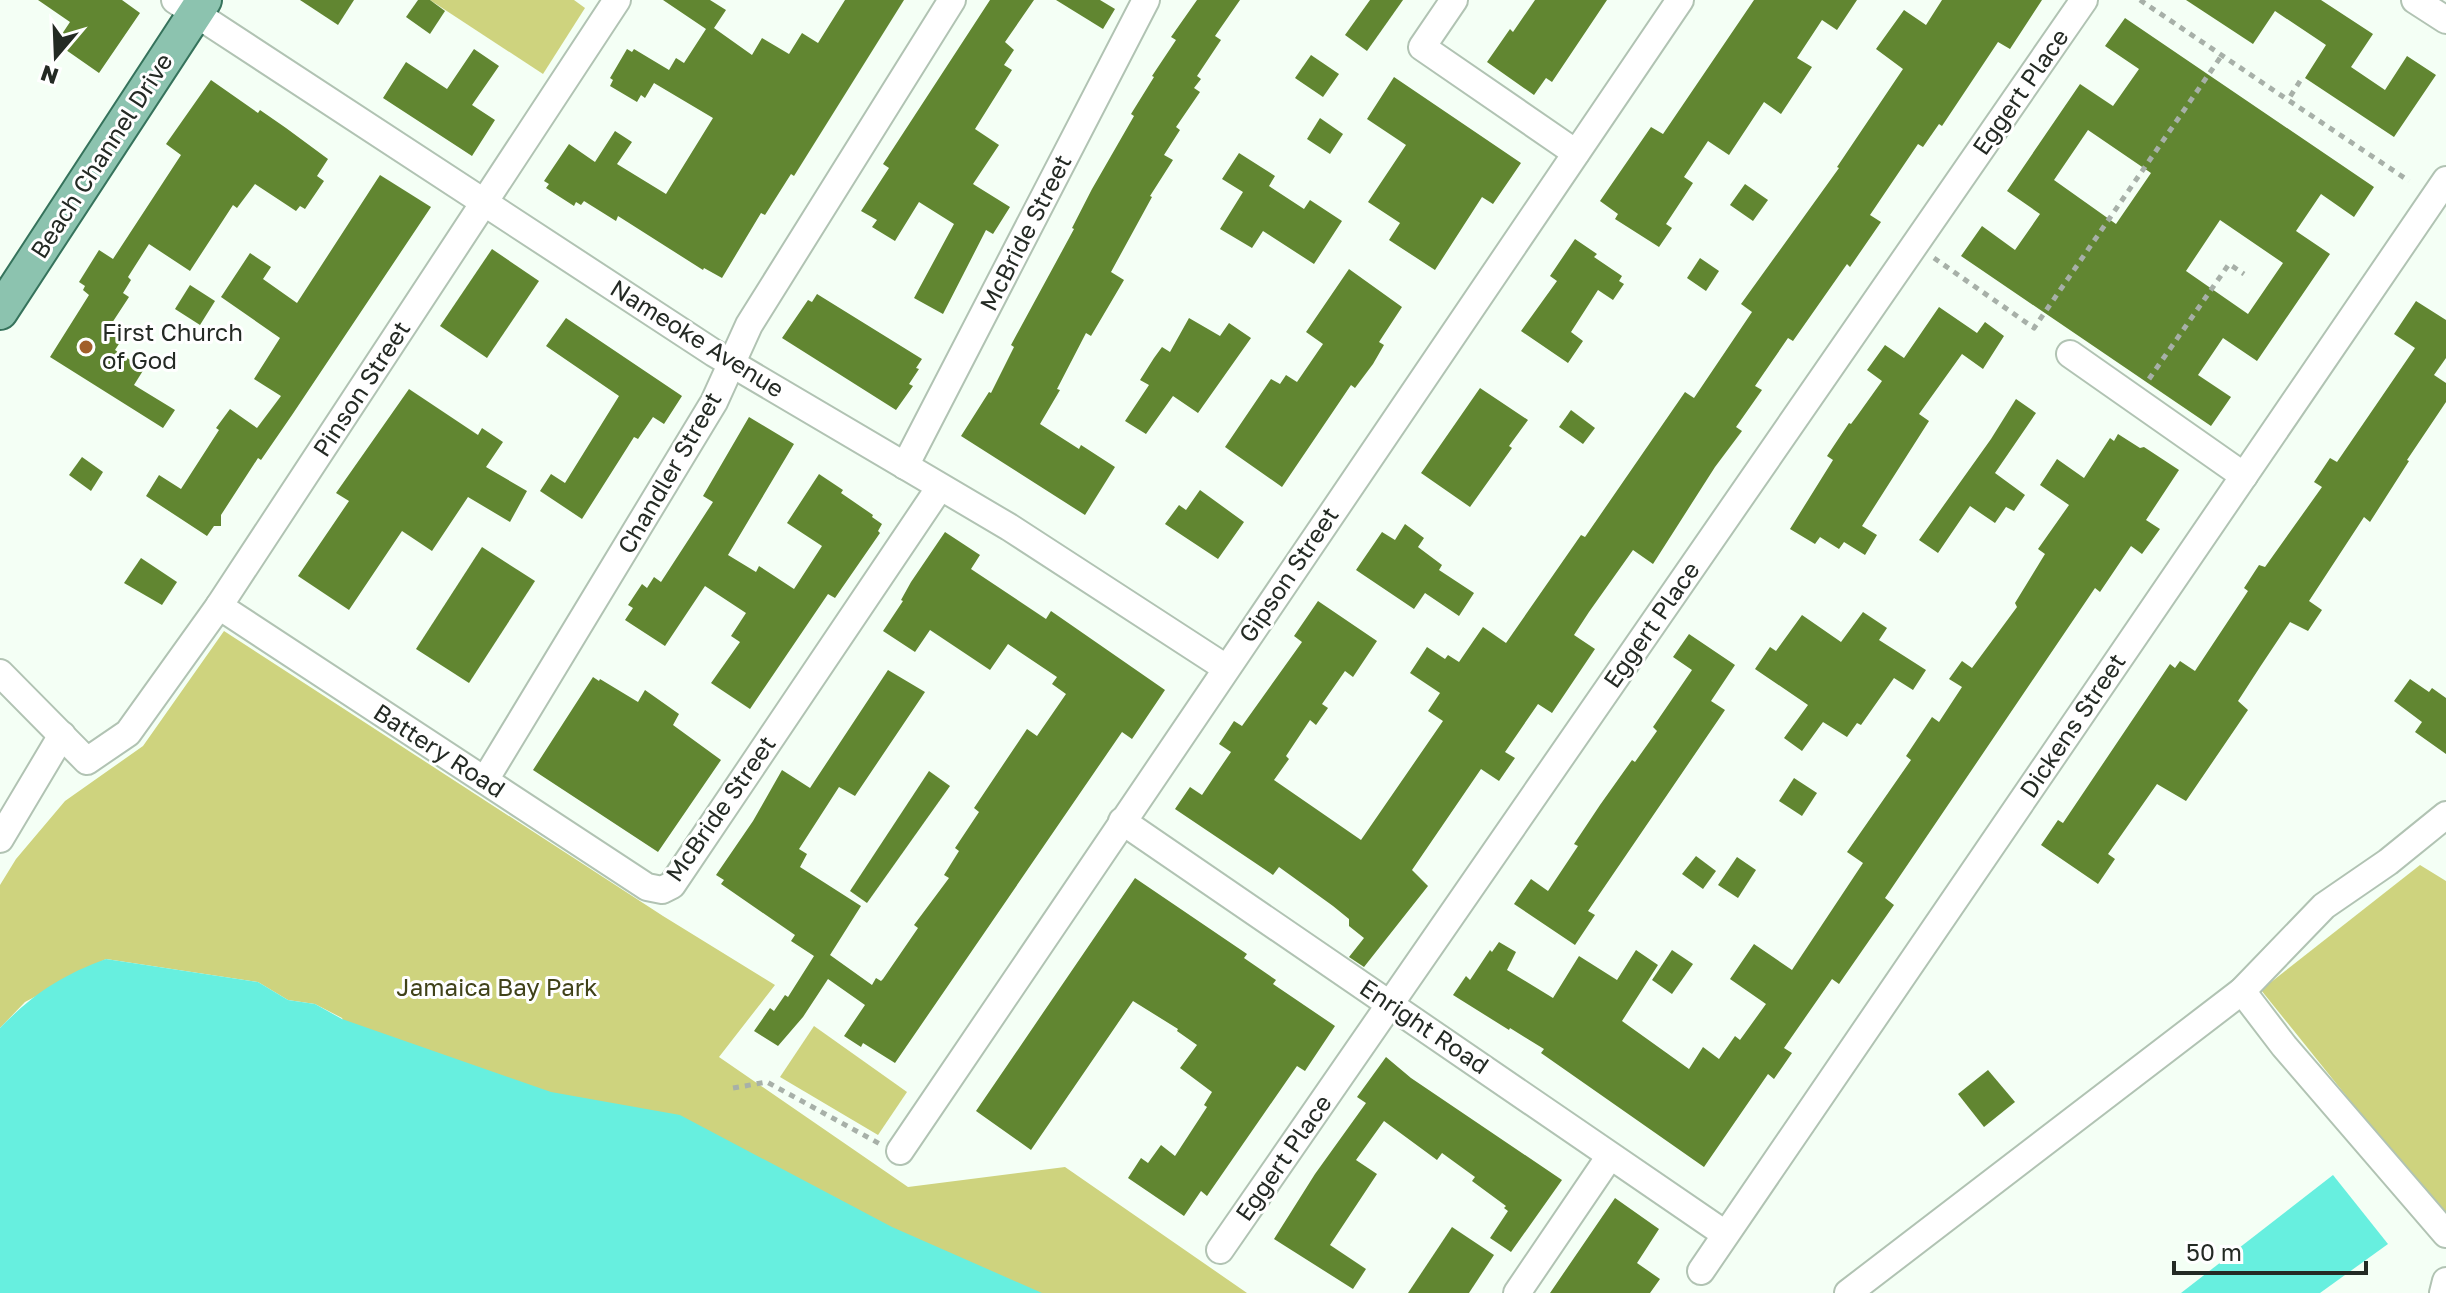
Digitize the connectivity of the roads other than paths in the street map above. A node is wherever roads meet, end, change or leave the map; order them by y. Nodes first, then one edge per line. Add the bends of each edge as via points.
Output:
1 (617, 0) edge
2 (952, 0) edge
3 (1146, 0) edge
4 (1454, 0) edge
5 (1680, 0) edge
6 (2084, 0) edge
7 (2415, 0) edge
8 (191, 4) edge
9 (2446, 20) edge
10 (1576, 153) junction
11 (2446, 180) edge
12 (484, 203) junction
13 (0, 312) edge
14 (2070, 354) dead end
15 (732, 363) junction
16 (905, 466) junction
17 (2244, 476) junction
18 (940, 487) junction
19 (219, 606) junction
20 (1226, 668) junction
21 (4, 688) edge
22 (62, 735) junction
23 (485, 780) junction
24 (2446, 815) edge
25 (1122, 821) junction
26 (0, 839) edge
27 (662, 890) joint
28 (2242, 991) junction
29 (1390, 1004) junction
30 (900, 1151) road end
31 (1610, 1156) junction
32 (1725, 1234) junction
33 (2446, 1234) edge
34 (1220, 1250) dead end
35 (1701, 1271) dead end
36 (2446, 1281) edge
37 (1517, 1293) edge
38 (1848, 1293) edge
39 (2443, 1293) edge

1 - 12 street, Pinson Street
2 - 15 street, Chandler Street via 749,325
3 - 16 street, McBride Street
4 - 10 street via 1422,47
5 - 10 street, Gipson Street
6 - 29 street, Eggert Place
7 - 9 street
8 - 12 street, Nameoke Avenue
8 - 13 main road, Beach Channel Drive
10 - 20 street, Gipson Street
11 - 17 street, Dickens Street
12 - 15 street, Nameoke Avenue
12 - 19 street, Pinson Street
14 - 17 street
15 - 16 street, Nameoke Avenue
15 - 23 street, Chandler Street via 714,402
16 - 18 street, Nameoke Avenue
17 - 32 street, Dickens Street
18 - 20 street, Nameoke Avenue
18 - 27 street, McBride Street via 672,885
19 - 22 street, Pinson Street via 128,733 87,761
19 - 23 street, Battery Road
20 - 25 street, Gipson Street
21 - 22 street
22 - 26 street
23 - 27 street, Battery Road via 647,887
24 - 28 street via 2324,906
25 - 29 street, Enright Road
25 - 30 street, Gipson Street
28 - 33 street
28 - 38 street
29 - 31 street, Enright Road
29 - 34 street, Eggert Place
31 - 32 street, Enright Road
31 - 37 street
32 - 35 street, Dickens Street
36 - 39 street

